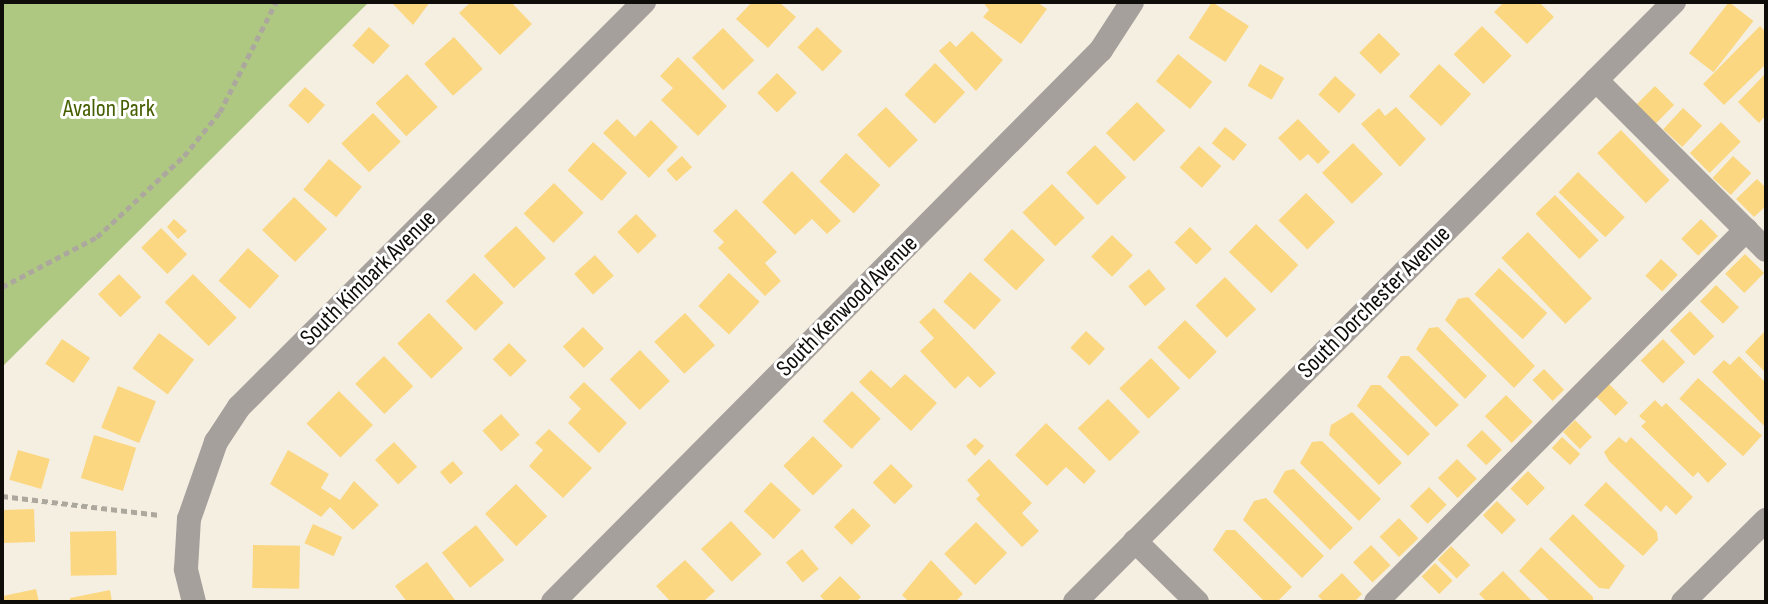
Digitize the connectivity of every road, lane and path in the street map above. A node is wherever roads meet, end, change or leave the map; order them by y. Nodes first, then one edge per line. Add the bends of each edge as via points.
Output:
1 (276, 2) edge
2 (644, 2) edge
3 (1132, 2) edge
4 (1674, 2) edge
5 (1596, 80) junction
6 (1746, 230) junction
7 (1766, 250) edge
8 (2, 287) edge
9 (2, 496) edge
10 (160, 515) dead end
11 (1766, 520) edge
12 (1135, 541) junction
13 (194, 602) edge
14 (553, 602) edge
15 (1075, 602) edge
16 (1197, 602) edge
17 (1376, 602) edge
18 (1683, 602) edge

1 - 8 path via 220,112 184,156 97,237
2 - 13 street, South Kimbark Avenue via 239,407 216,442 189,519 186,569
3 - 14 street, South Kenwood Avenue via 1101,50
4 - 5 street, South Dorchester Avenue
5 - 6 street
5 - 12 street, South Dorchester Avenue
6 - 7 street
6 - 17 street
9 - 10 path
11 - 18 street
12 - 15 street, South Dorchester Avenue
12 - 16 street

